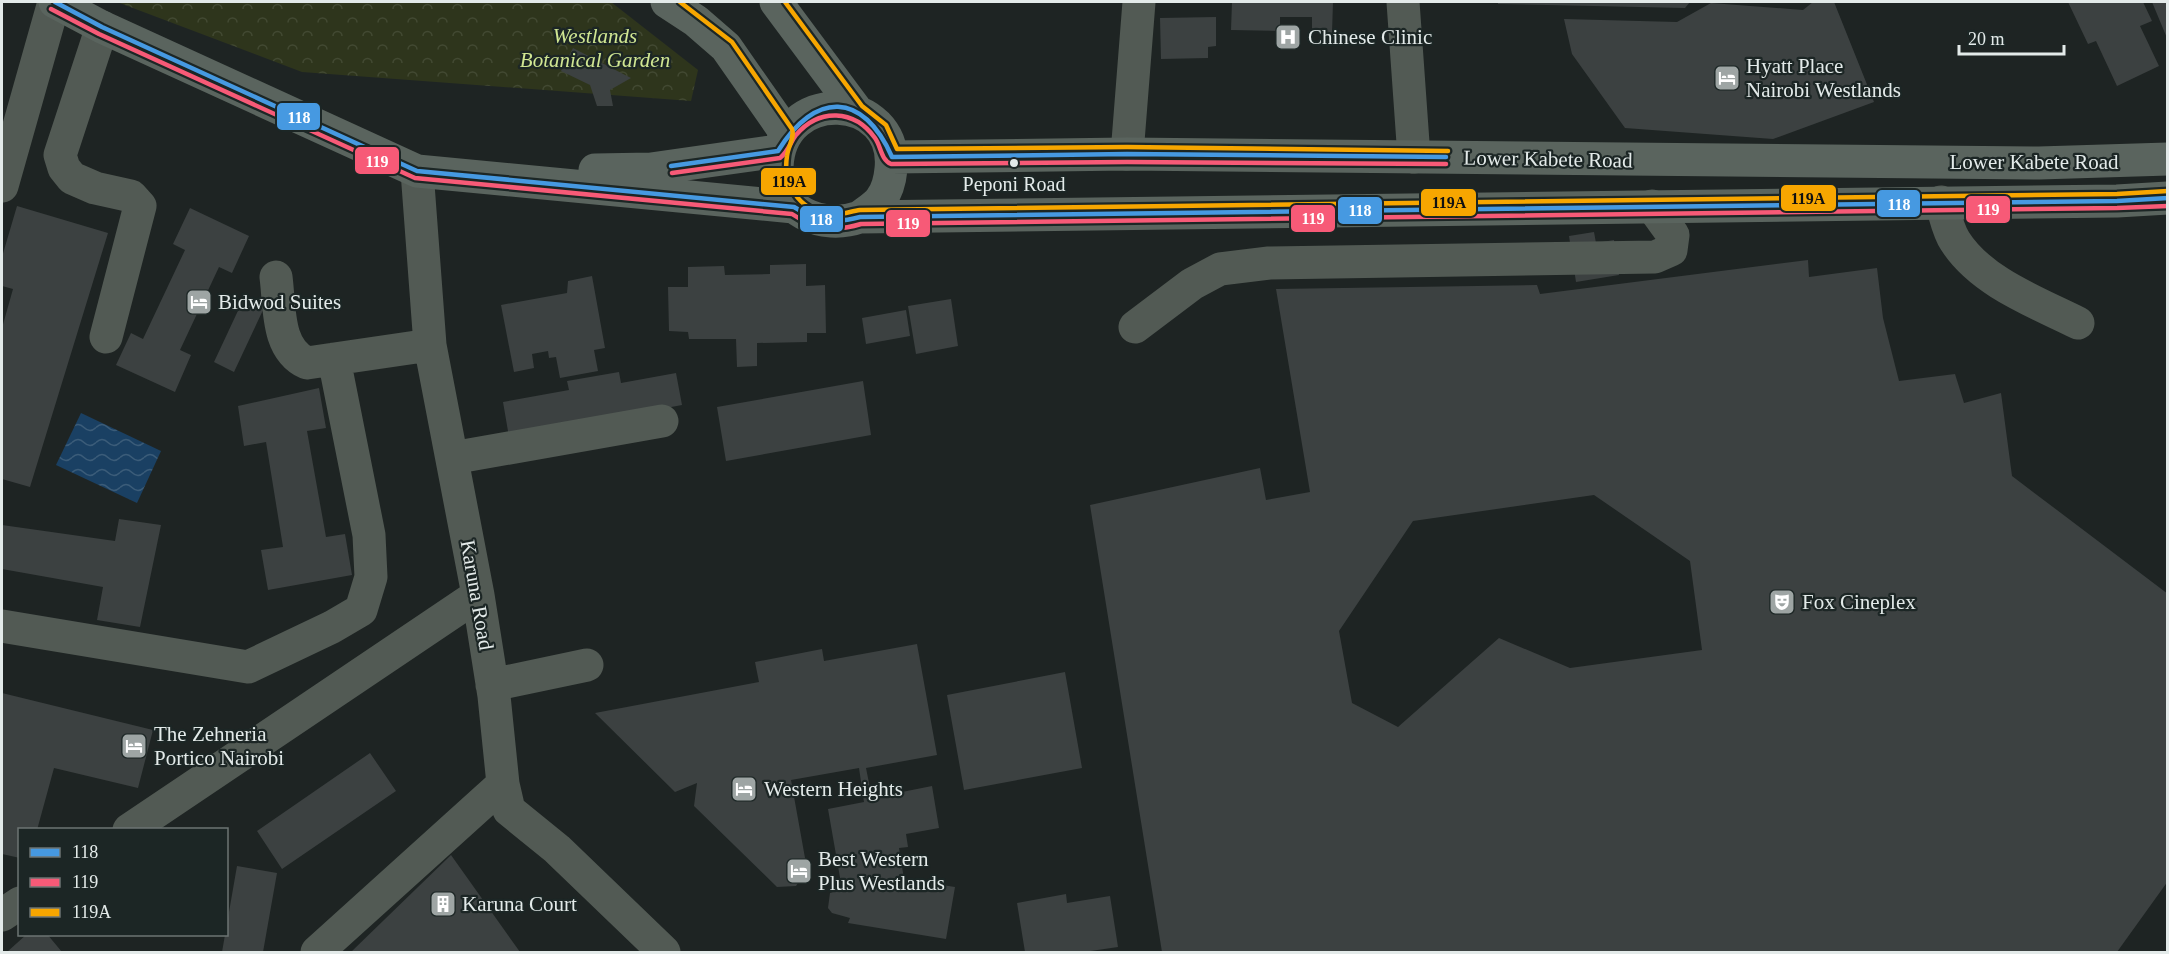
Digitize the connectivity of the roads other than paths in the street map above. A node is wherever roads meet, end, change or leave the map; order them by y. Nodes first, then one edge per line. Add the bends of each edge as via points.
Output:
1 (55, 2) edge
2 (667, 2) edge
3 (776, 2) edge
4 (1139, 2) edge
5 (1403, 2) edge
6 (102, 27) junction
7 (857, 111) junction
8 (782, 142) junction
9 (1127, 154) junction
10 (892, 157) junction
11 (1413, 157) junction
12 (2168, 159) edge
13 (417, 171) junction
14 (450, 174) junction
15 (2, 186) edge
16 (2168, 198) edge
17 (1941, 202) junction
18 (1652, 206) junction
19 (794, 207) junction
20 (860, 217) junction
21 (276, 277) dead end
22 (2078, 323) dead end
23 (1135, 327) dead end
24 (106, 337) dead end
25 (430, 345) junction
26 (334, 359) junction
27 (662, 421) dead end
28 (452, 458) junction
29 (478, 596) junction
30 (2, 626) edge
31 (587, 665) dead end
32 (492, 685) junction
33 (502, 784) junction
34 (132, 828) edge
35 (18, 904) edge
36 (2, 915) edge
37 (317, 952) edge
38 (664, 952) edge

1 - 6 main road, Lower Kabete Road
1 - 15 street
2 - 8 main road via 726,47
3 - 7 main road
4 - 9 street
5 - 11 street
6 - 13 main road, Lower Kabete Road
6 - 24 street via 60,155 72,178 131,196 140,206
7 - 8 main road via 840,107 814,110 797,121
7 - 10 main road via 880,129
8 - 14 main road, Lower Kabete Road via 713,162 651,169
8 - 19 main road via 777,174 783,193
9 - 10 main road, Lower Kabete Road
9 - 11 main road, Lower Kabete Road
10 - 20 main road via 890,182 881,200
11 - 12 main road, Lower Kabete Road via 2039,164
13 - 14 main road, Lower Kabete Road
13 - 25 street, Karuna Road
14 - 19 main road, Lower Kabete Road
16 - 17 main road, Lower Kabete Road
17 - 18 main road, Lower Kabete Road
17 - 22 street via 1954,241 1981,268 2019,294
18 - 20 main road, Lower Kabete Road
18 - 23 street via 1673,235 1671,250 1655,257 1269,263 1220,269 1192,284
19 - 20 main road, Lower Kabete Road via 810,218 826,222
21 - 26 street via 285,344 296,358 307,363
25 - 26 street
25 - 28 street, Karuna Road
26 - 30 street via 369,535 371,578 361,610 248,667
27 - 28 street
28 - 29 street, Karuna Road
29 - 32 street, Karuna Road
29 - 34 street
31 - 32 street
32 - 33 street, Karuna Road
33 - 37 street
33 - 38 street, Karuna Road via 509,810 557,849
35 - 36 street

